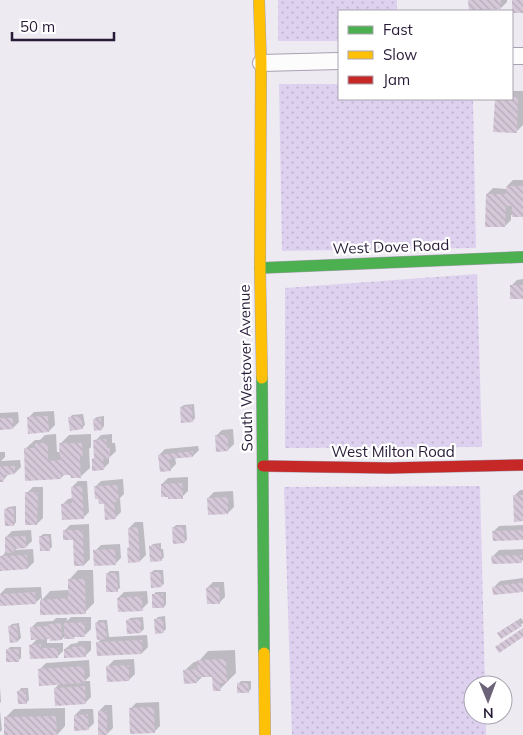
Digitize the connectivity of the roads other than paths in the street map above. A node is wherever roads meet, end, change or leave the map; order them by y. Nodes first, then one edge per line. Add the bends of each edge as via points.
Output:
1 (260, 0) edge
2 (338, 61) edge
3 (261, 63) junction
4 (523, 257) edge
5 (260, 268) junction
6 (523, 464) edge
7 (263, 466) junction
8 (265, 735) edge

1 - 3 street, South Westover Avenue
2 - 3 street
3 - 5 street, South Westover Avenue
4 - 5 street, West Dove Road
5 - 7 street, South Westover Avenue
6 - 7 street, West Milton Road via 389,468
7 - 8 street, South Westover Avenue

